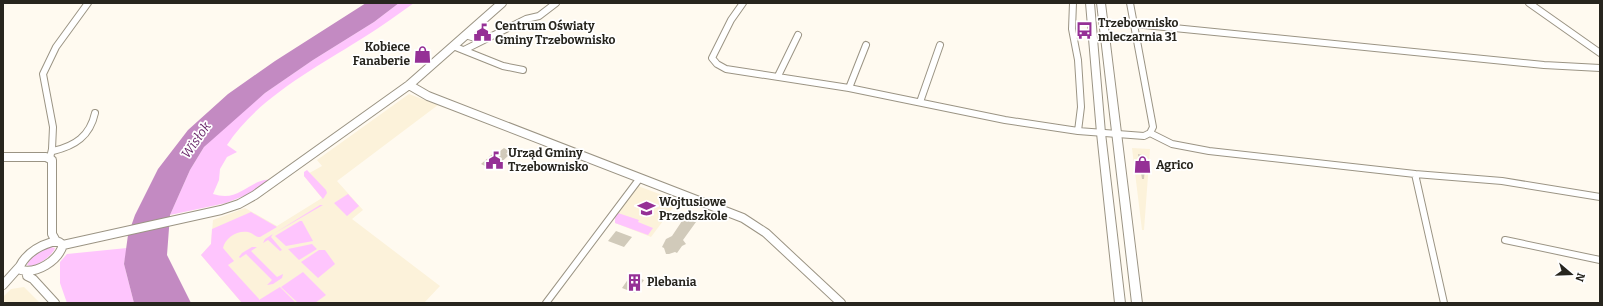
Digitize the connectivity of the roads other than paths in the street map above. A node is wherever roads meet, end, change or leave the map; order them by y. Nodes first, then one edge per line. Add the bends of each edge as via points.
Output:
1 (88, 3) edge
2 (502, 3) edge
3 (556, 3) edge
4 (743, 3) edge
5 (1073, 3) edge
6 (1090, 3) edge
7 (1101, 3) edge
8 (1130, 3) edge
9 (1529, 3) edge
10 (1134, 24) junction
11 (465, 35) junction
12 (798, 35) dead end
13 (482, 40) junction
14 (866, 45) dead end
15 (940, 45) dead end
16 (452, 46) junction
17 (464, 50) junction
18 (1600, 53) edge
19 (1600, 68) edge
20 (523, 70) dead end
21 (778, 76) junction
22 (408, 86) junction
23 (849, 88) junction
24 (920, 102) junction
25 (96, 112) dead end
26 (1078, 131) junction
27 (1101, 133) junction
28 (1150, 133) junction
29 (1116, 135) junction
30 (51, 154) junction
31 (3, 157) edge
32 (1415, 174) junction
33 (640, 178) junction
34 (1600, 197) edge
35 (57, 240) junction
36 (1505, 240) dead end
37 (1600, 260) edge
38 (27, 272) junction
39 (4, 284) edge
40 (55, 303) edge
41 (546, 303) edge
42 (841, 303) edge
43 (1120, 303) edge
44 (1137, 303) edge
45 (1444, 303) edge

1 - 30 street via 57,47 43,74 53,133
2 - 11 street
3 - 13 street via 538,16
4 - 21 street via 731,20 712,58 726,69
5 - 26 street via 1072,29 1078,60 1081,107
6 - 27 main road
7 - 29 main road
8 - 10 street
9 - 18 street
10 - 19 street via 1544,65
10 - 28 street via 1153,127
11 - 13 street
11 - 16 street
12 - 21 street
13 - 17 street
14 - 23 street
15 - 24 street
16 - 17 street
16 - 22 street
17 - 20 street via 503,66
21 - 23 street
22 - 33 street
22 - 35 street via 255,195 230,208 86,240
23 - 24 street
24 - 26 street via 1005,120
25 - 30 street via 85,137
26 - 27 street
27 - 29 street
27 - 43 main road
28 - 29 street via 1144,136
28 - 32 street via 1172,144 1209,151
29 - 44 main road
30 - 31 street
30 - 35 street
32 - 34 street via 1528,184
32 - 45 street
33 - 41 street
33 - 42 street via 758,226
35 - 38 street via 59,253 39,268
35 - 38 street via 42,245 24,259
36 - 37 street
38 - 39 street
38 - 40 street

